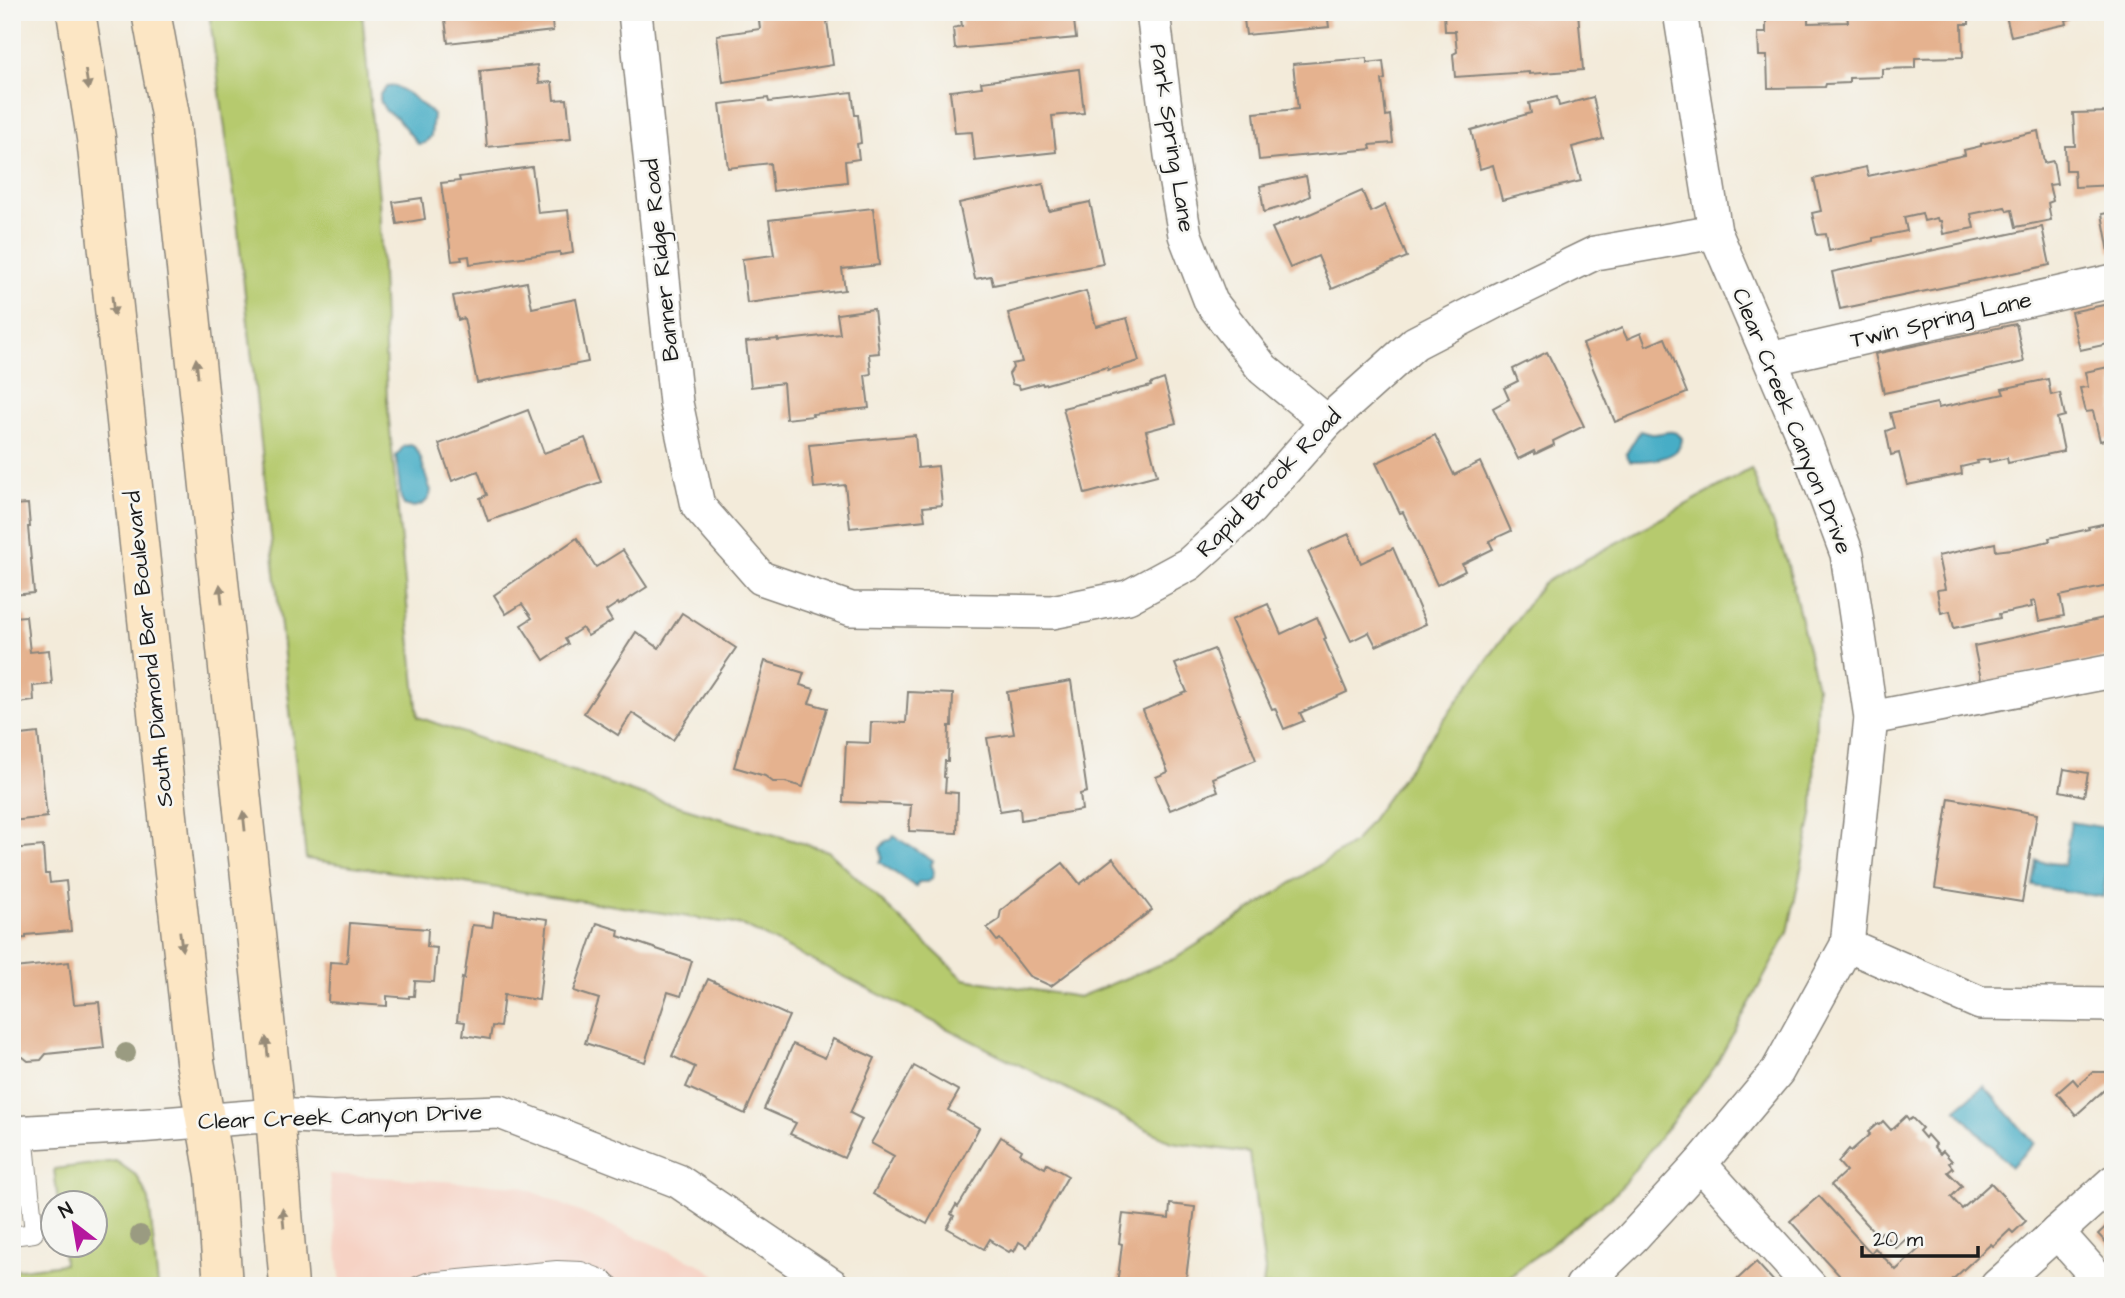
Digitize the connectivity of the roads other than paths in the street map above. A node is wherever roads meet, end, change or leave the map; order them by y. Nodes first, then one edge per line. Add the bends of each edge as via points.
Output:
1 (76, 12) edge
2 (151, 12) edge
3 (635, 12) edge
4 (1153, 12) edge
5 (1680, 12) edge
6 (1715, 232) junction
7 (2113, 281) edge
8 (1770, 359) junction
9 (1327, 422) junction
10 (698, 506) joint
11 (2113, 671) edge
12 (1871, 718) junction
13 (1847, 945) junction
14 (2113, 1005) edge
15 (275, 1115) junction
16 (205, 1121) junction
17 (18, 1133) edge
18 (1700, 1164) junction
19 (2113, 1182) edge
20 (2057, 1232) junction
21 (12, 1236) edge
22 (223, 1286) edge
23 (289, 1286) edge
24 (417, 1286) edge
25 (611, 1286) edge
26 (833, 1286) edge
27 (1582, 1286) edge
28 (1810, 1286) edge
29 (1997, 1286) edge
30 (2105, 1286) edge

1 -> 16 main road, South Diamond Bar Boulevard via 96,138 173,873
15 -> 2 main road via 170,115
3 - 10 street, Banner Ridge Road via 676,402
4 - 9 street, Park Spring Lane via 1185,235 1212,302 1263,369
5 - 6 street, Clear Creek Canyon Drive
6 - 8 street, Clear Creek Canyon Drive
6 - 9 street, Rapid Brook Road via 1595,253 1494,302 1415,343
7 - 8 street, Twin Spring Lane
8 - 12 street, Clear Creek Canyon Drive via 1847,554
9 - 10 street, Rapid Brook Road via 1250,509 1189,564 1128,597 1052,612 852,609 761,578
11 - 12 street
12 - 13 street, Clear Creek Canyon Drive
13 - 14 street via 1980,1003
13 - 18 street, Clear Creek Canyon Drive via 1777,1072
15 - 16 street, Clear Creek Canyon Drive
23 -> 15 main road
15 - 26 street, Clear Creek Canyon Drive via 332,1118 500,1112 678,1181
16 - 17 street, Clear Creek Canyon Drive
16 - 22 main road, South Diamond Bar Boulevard via 215,1175
17 - 21 lane via 34,1233
18 - 27 street, Clear Creek Canyon Drive
18 - 28 street
19 - 20 street
20 - 29 street
20 - 30 street
24 - 25 lane via 557,1270 581,1271

